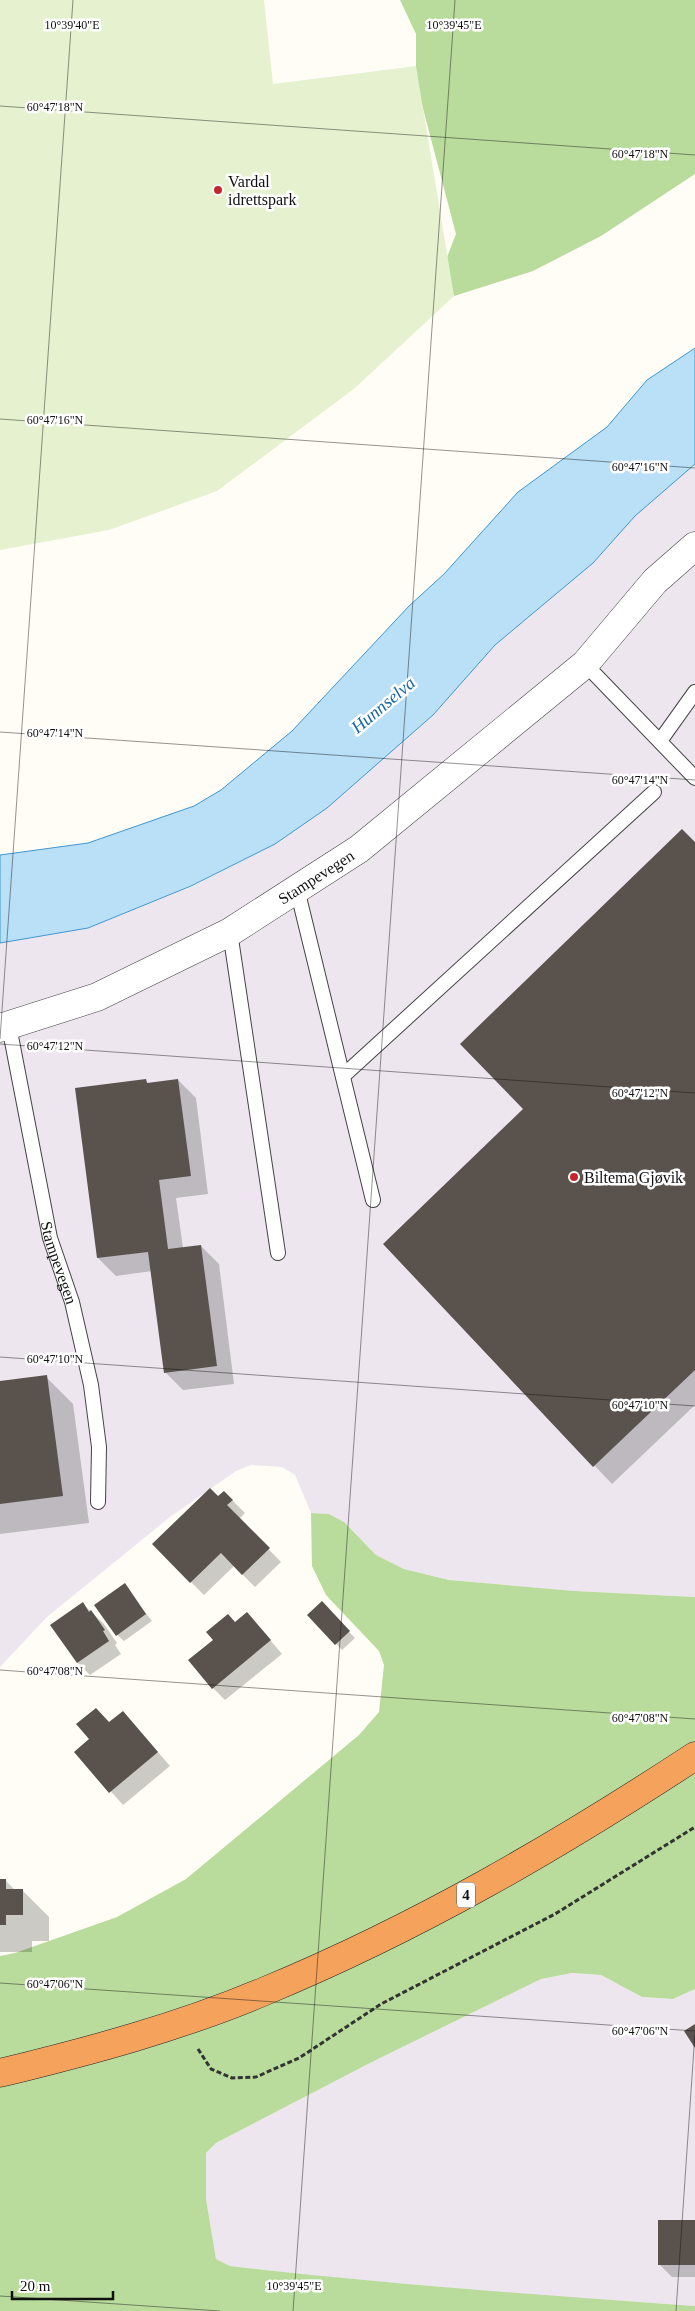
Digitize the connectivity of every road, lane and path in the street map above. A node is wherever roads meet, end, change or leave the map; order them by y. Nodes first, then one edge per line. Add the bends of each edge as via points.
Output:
1 (695, 546) edge
2 (585, 664) junction
3 (695, 692) edge
4 (660, 741) junction
5 (695, 778) edge
6 (654, 792) dead end
7 (297, 889) junction
8 (230, 932) junction
9 (5, 1027) edge
10 (343, 1076) junction
11 (374, 1200) dead end
12 (278, 1253) dead end
13 (98, 1502) dead end
14 (695, 1756) edge
15 (695, 1827) edge
16 (196, 2047) dead end
17 (0, 2073) edge

1 - 2 street, Stampevegen via 655,581
2 - 4 lane
2 - 7 street, Stampevegen via 359,849
3 - 4 lane
4 - 5 lane
6 - 10 lane
7 - 8 street, Stampevegen
7 - 10 lane
8 - 9 street, Stampevegen via 97,996
8 - 12 lane
9 - 13 lane, Stampevegen via 50,1238 72,1302 91,1384 99,1447
10 - 11 lane
14 - 17 highway, 4 via 603,1817 473,1892 309,1972 153,2032
15 - 16 path via 554,1914 381,2004 299,2058 256,2077 232,2078 211,2069

